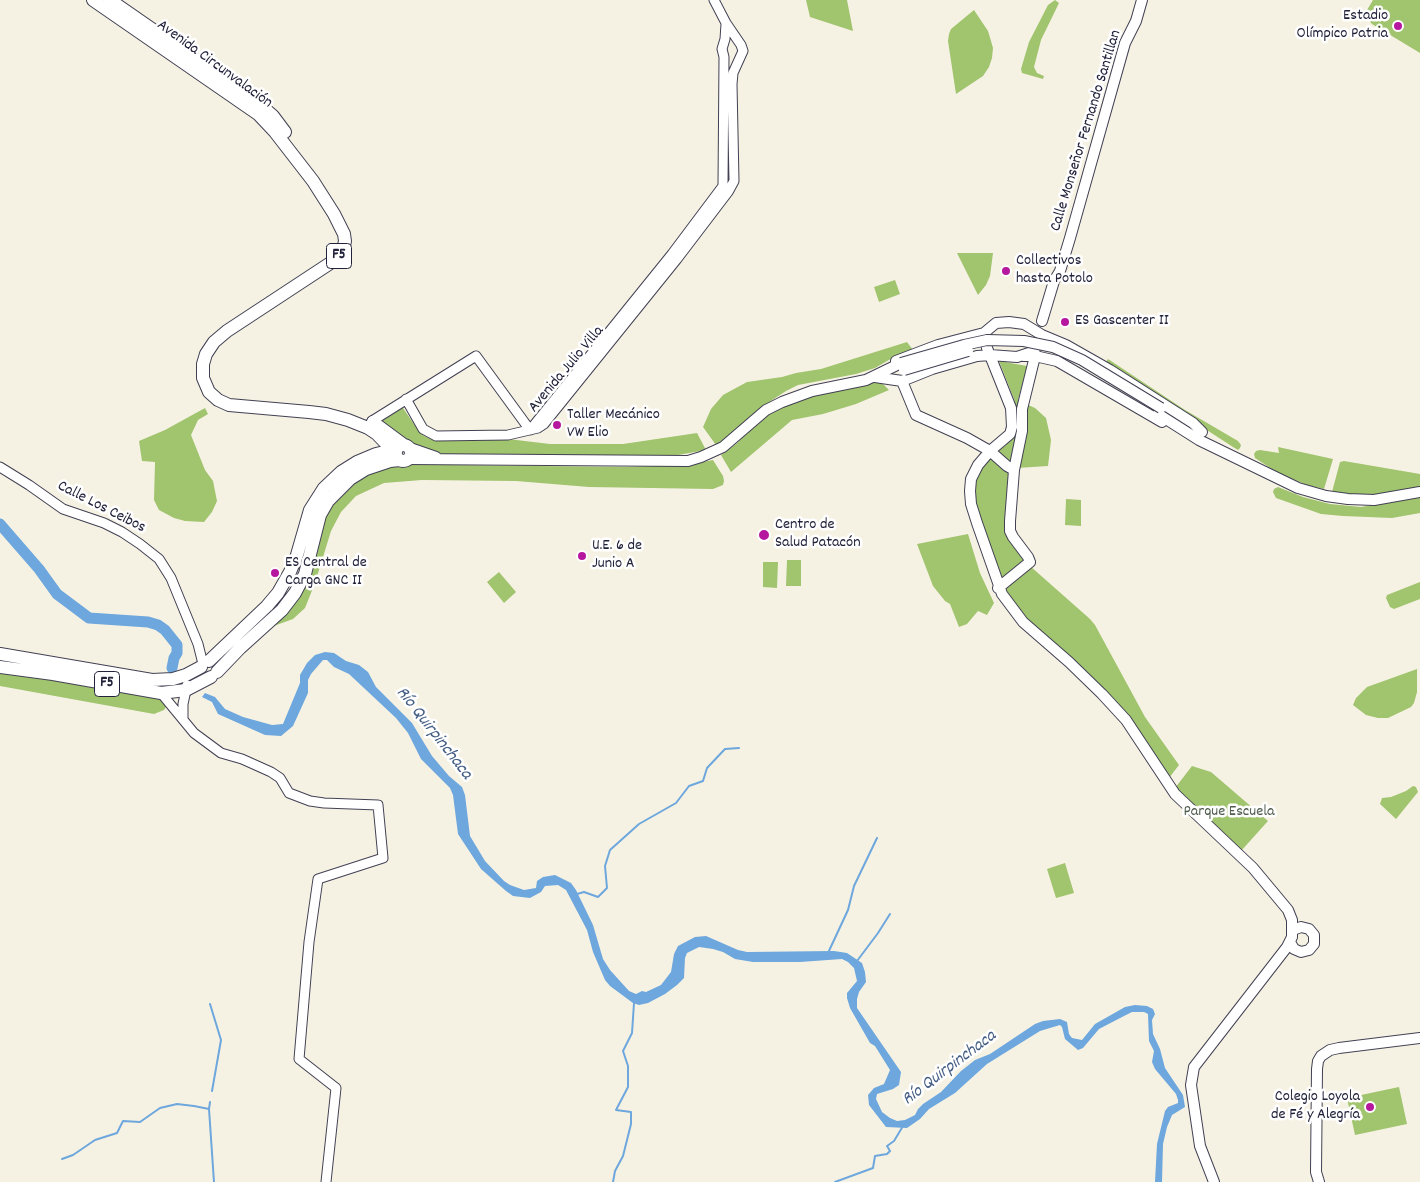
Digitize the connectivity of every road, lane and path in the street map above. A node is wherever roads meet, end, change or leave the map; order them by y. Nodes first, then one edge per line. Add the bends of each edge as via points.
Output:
1 (93, 0) edge
2 (110, 0) edge
3 (714, 0) edge
4 (1142, 0) edge
5 (726, 23) junction
6 (739, 43) junction
7 (724, 45) junction
8 (172, 47) junction
9 (724, 57) junction
10 (739, 59) junction
11 (725, 190) junction
12 (1060, 271) junction
13 (1042, 321) dead end
14 (984, 333) junction
15 (1037, 345) junction
16 (990, 355) junction
17 (1028, 369) dead end
18 (902, 371) junction
19 (875, 377) junction
20 (406, 399) junction
21 (1022, 409) junction
22 (372, 422) junction
23 (530, 430) junction
24 (377, 434) junction
25 (1200, 436) junction
26 (990, 451) junction
27 (401, 452) junction
28 (357, 462) junction
29 (0, 467) edge
30 (1014, 470) junction
31 (1420, 492) edge
32 (998, 588) junction
33 (0, 654) edge
34 (204, 664) junction
35 (0, 667) edge
36 (214, 675) junction
37 (186, 690) junction
38 (161, 693) junction
39 (184, 721) junction
40 (1293, 930) junction
41 (1290, 942) junction
42 (1420, 1038) edge
43 (326, 1182) edge
44 (1214, 1182) edge
45 (1319, 1182) edge

1 - 8 highway, Avenida Circunvalación / F5
2 - 8 highway, Avenida Circunvalación / F5
3 - 5 street
4 - 12 main road, Calle Monseñor Fernando Santillan via 1125,44
5 - 6 street
5 - 7 street
6 - 7 street via 733,40
6 - 10 street via 743,51
7 - 9 street
8 - 22 highway, Avenida Circunvalación / F5 via 257,102 273,116 331,194 352,237 350,253 341,266 218,349 210,369 216,387 237,398 326,407
8 - 24 highway, Avenida Circunvalación / F5 via 267,122 313,181 334,214 345,241 335,260 214,342 203,364 209,392 230,405 326,414 356,423
9 - 10 street via 733,61
9 - 11 street
10 - 11 street, Avenida Julio Villa via 732,84 734,181
11 - 23 street, Avenida Julio Villa
12 - 13 main road, Calle Monseñor Fernando Santillan
12 - 15 main road, Calle Monseñor Fernando Santillan via 1052,307
14 - 15 main road via 996,323 1024,324 1031,327
14 - 16 main road
14 - 19 main road via 898,359
15 - 16 main road via 1023,356
15 - 21 main road, Calle Monseñor Fernando Santillan
15 - 25 main road via 1062,364 1162,422
15 - 25 main road via 1066,345 1192,423
16 - 18 main road
16 - 26 main road via 1010,402 1013,419 1010,434
17 - 21 main road via 1020,398
18 - 19 main road
18 - 19 main road
18 - 25 main road, bridge via 948,349 980,342 1024,341 1053,347 1082,360
18 - 26 main road via 916,415
19 - 27 main road via 812,391 782,402 766,410 723,447 688,461 449,460
20 - 22 street
20 - 23 street via 423,429 436,436 508,435
20 - 23 street via 476,356
21 - 30 main road via 1021,437
22 - 27 highway, Avenida Circunvalación / F5
24 - 27 highway, Avenida Circunvalación / F5
24 - 28 highway via 376,449
25 - 31 main road via 1291,485 1326,496 1374,500
26 - 30 main road
26 - 32 main road via 978,465 971,479 970,491
27 - 28 highway, F5
27 - 36 highway, F5 via 350,479 328,501 320,515 305,574 295,593 282,610
28 - 34 highway, F5 via 324,488 310,510 297,555 278,593
29 - 34 street, Calle Los Ceibos via 63,509 122,532 158,560 171,578
30 - 32 main road via 1010,531 1030,562
32 - 40 main road via 1023,622 1069,662 1126,720 1175,794 1253,868 1288,910
33 - 34 highway, F5 via 152,680 173,679
34 - 36 highway via 216,665
34 - 37 street
35 - 38 highway, F5
36 - 37 highway, F5
37 - 38 highway, F5
37 - 39 street
38 - 39 street
39 - 43 street via 194,733 221,753 242,759 280,778 289,793 324,803 378,805 384,858 318,879 309,942 299,1059 336,1088
40 - 41 main road
40 - 41 main road via 1309,929 1314,935 1314,944 1301,952
41 - 44 main road via 1194,1067 1191,1085 1200,1146
42 - 45 main road via 1338,1048 1321,1056 1317,1069 1316,1172

